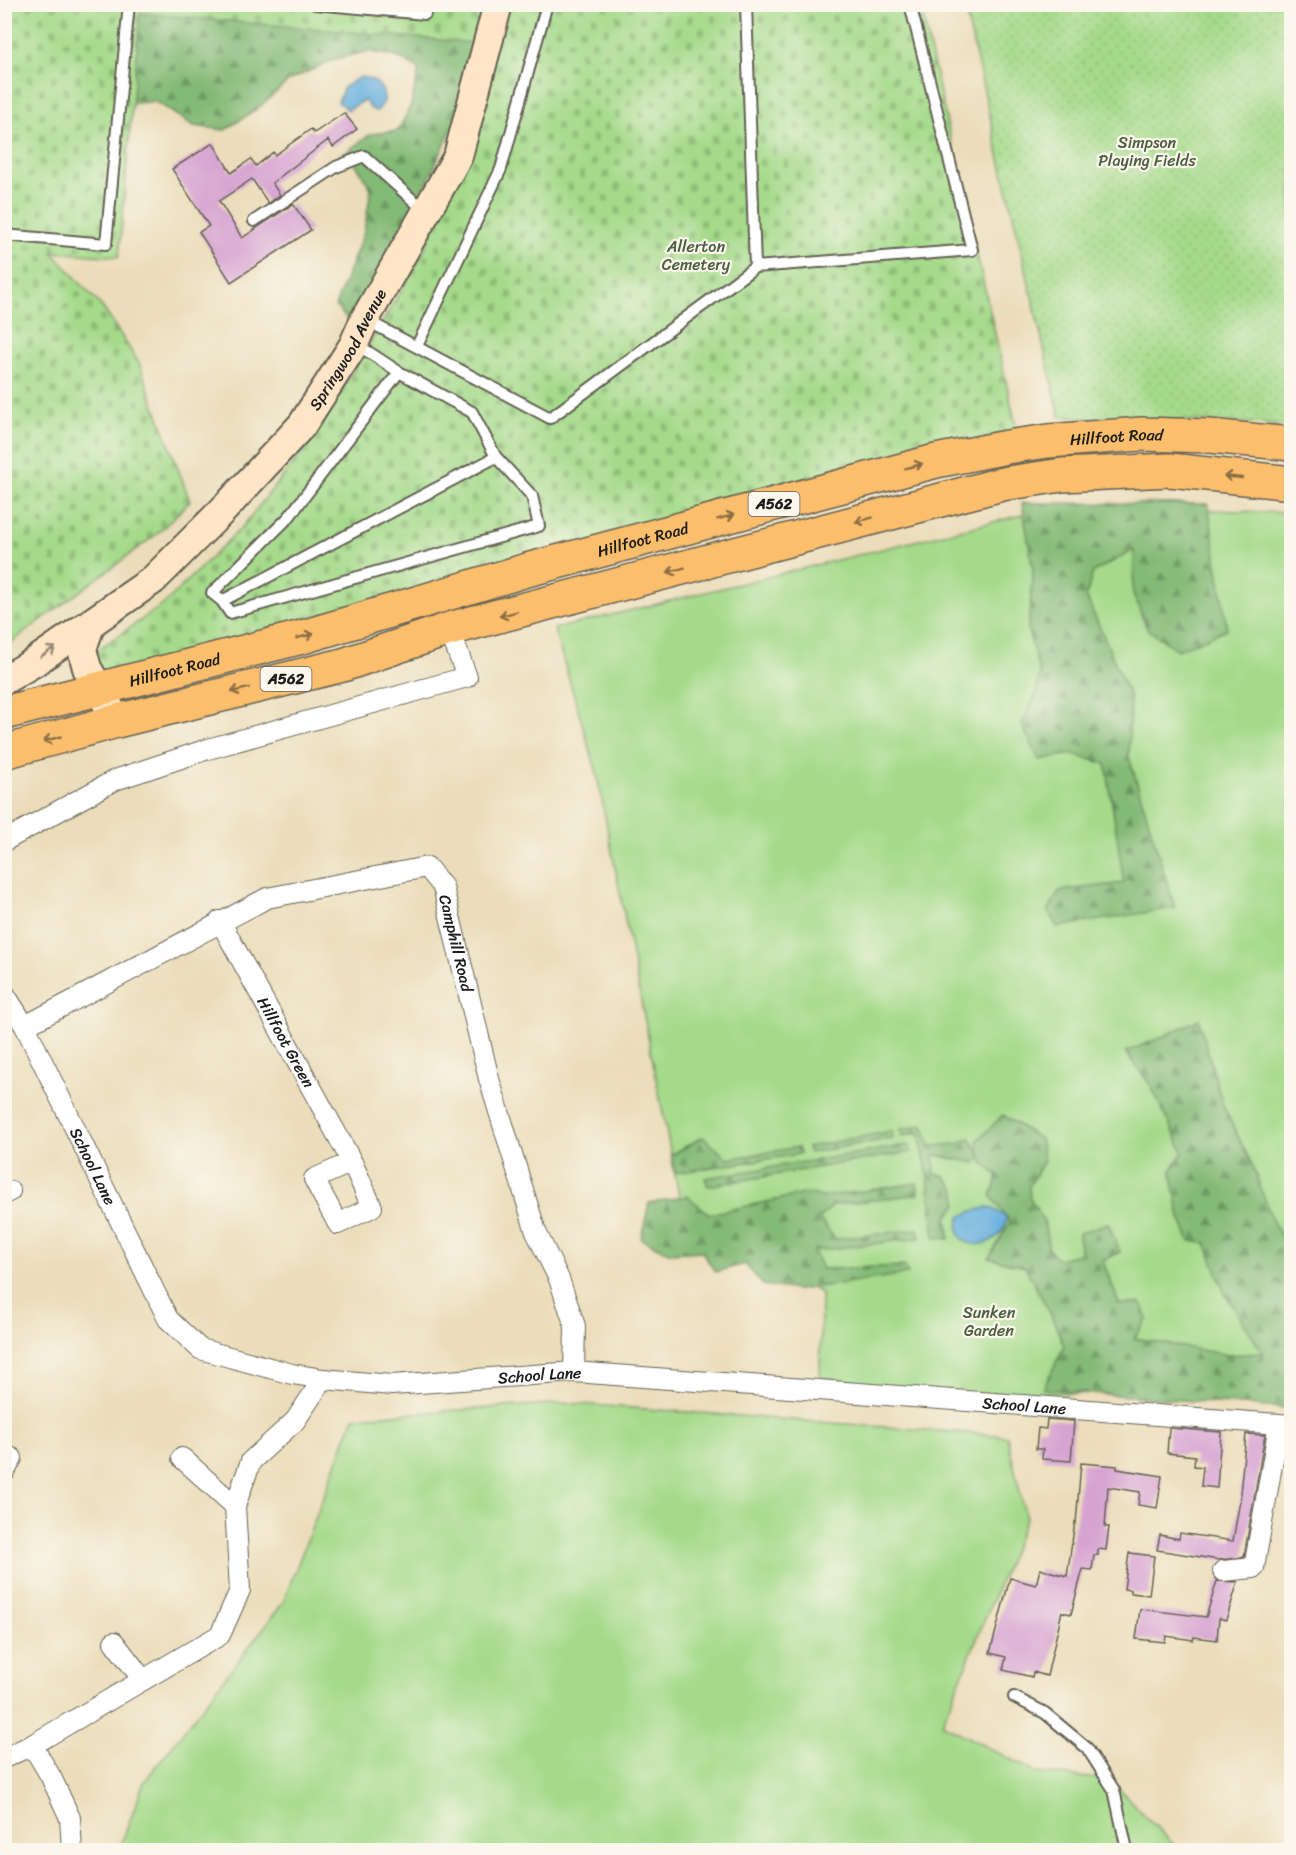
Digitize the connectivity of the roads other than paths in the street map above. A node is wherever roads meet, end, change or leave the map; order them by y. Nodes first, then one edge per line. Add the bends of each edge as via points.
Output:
1 (129, 4) edge
2 (315, 4) edge
3 (427, 4) edge
4 (498, 4) edge
5 (547, 4) edge
6 (746, 4) edge
7 (910, 4) edge
8 (425, 212) junction
9 (254, 221) dead end
10 (4, 235) edge
11 (755, 267) junction
12 (365, 319) junction
13 (353, 346) junction
14 (417, 346) junction
15 (399, 372) junction
16 (1021, 444) junction
17 (1292, 444) edge
18 (496, 457) junction
19 (1028, 480) junction
20 (1292, 483) edge
21 (222, 601) junction
22 (91, 623) junction
23 (449, 629) junction
24 (4, 680) edge
25 (99, 689) junction
26 (4, 712) edge
27 (117, 721) junction
28 (4, 752) edge
29 (4, 840) edge
30 (219, 921) junction
31 (4, 993) edge
32 (25, 1026) junction
33 (352, 1162) dead end
34 (574, 1372) junction
35 (323, 1379) junction
36 (1285, 1425) edge
37 (182, 1458) dead end
38 (235, 1506) junction
39 (1224, 1570) dead end
40 (114, 1642) dead end
41 (143, 1680) junction
42 (1014, 1697) dead end
43 (32, 1745) junction
44 (4, 1758) edge
45 (72, 1851) edge
46 (1127, 1851) edge

1 - 10 lane via 106,244
2 - 3 lane via 425,14
4 - 8 street, Springwood Avenue via 458,156
5 - 14 lane via 501,169
6 - 11 lane
7 - 11 lane via 972,249
8 - 9 lane via 364,156 336,167
8 - 12 street, Springwood Avenue
11 - 14 lane via 550,417
12 - 13 street, Springwood Avenue
12 - 14 lane
13 - 15 lane
13 - 22 street, Springwood Avenue via 302,425 224,509 153,580
15 - 18 lane via 472,412
15 - 21 lane via 289,517 212,593
16 - 17 highway, Hillfoot Road / A562 via 1142,434
16 - 19 street
25 -> 16 highway, Hillfoot Road / A562 via 306,636 527,570 924,464
18 - 21 lane
18 - 21 lane via 532,496 540,526 230,613
20 -> 19 highway, A562 via 1170,470
19 -> 23 highway, A562
24 -> 22 street, Springwood Avenue
22 - 25 street via 82,649
23 -> 27 highway, A562 via 343,665
23 - 29 street via 467,677 208,749 115,780
25 - 26 highway, Hillfoot Road / A562
25 - 27 street
27 -> 28 highway, A562
30 - 32 street, Camphill Road
30 - 33 street, Hillfoot Green
30 - 34 street, Camphill Road via 267,898 427,867 443,887 489,1079 536,1232 559,1279 575,1326
31 - 32 street, School Lane
32 - 35 street, School Lane via 168,1319 200,1349
34 - 35 street, School Lane via 392,1385
34 - 36 street, School Lane
35 - 38 street via 295,1421 251,1461
36 - 39 street via 1254,1568
37 - 38 street
38 - 41 street via 240,1590 220,1635
40 - 41 street
41 - 43 street
42 - 46 lane via 1045,1713 1087,1748 1114,1790
43 - 44 street
43 - 45 street via 70,1818

